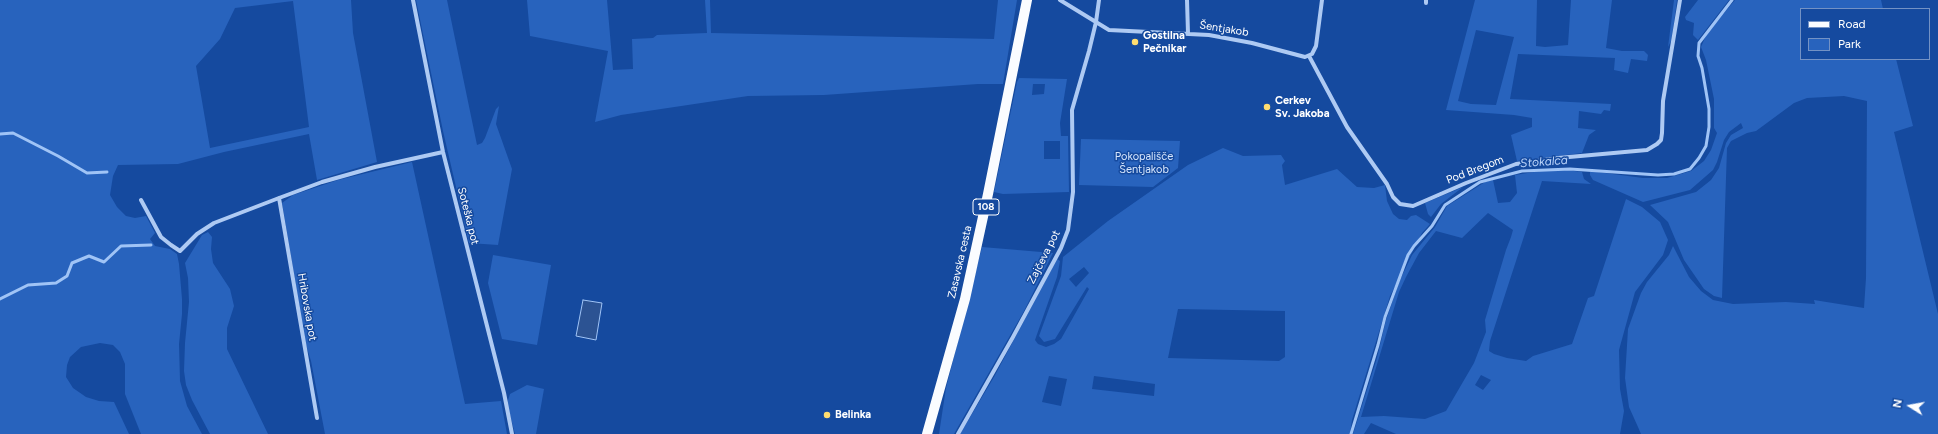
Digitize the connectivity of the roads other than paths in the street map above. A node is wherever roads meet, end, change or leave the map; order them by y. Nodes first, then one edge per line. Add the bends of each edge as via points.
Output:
1 (413, 0) edge
2 (1027, 0) edge
3 (1060, 0) edge
4 (1099, 0) edge
5 (1187, 0) edge
6 (1322, 0) edge
7 (1680, 0) edge
8 (1096, 22) junction
9 (1188, 33) junction
10 (1309, 56) junction
11 (443, 152) junction
12 (279, 198) junction
13 (141, 200) dead end
14 (317, 418) dead end
15 (512, 434) edge
16 (927, 434) edge
17 (958, 434) edge

1 - 11 street, Soteška pot
2 - 16 main road, Zasavska cesta / 108 via 990,187 964,300
3 - 8 street, Šentjakob
4 - 8 street, Zajčeva pot
5 - 9 street
6 - 10 street via 1316,46
7 - 10 street, Pod Bregom via 1663,101 1661,140 1657,144 1647,150 1516,164 1414,206 1400,204 1393,197 1387,184 1342,119
8 - 9 street, Šentjakob via 1109,30
8 - 17 street, Zajčeva pot via 1072,110 1073,192 1068,230 1016,331
9 - 10 street, Šentjakob
11 - 12 street via 375,167 322,182
11 - 15 street, Soteška pot
12 - 13 street via 214,223 196,234 180,251 161,237
12 - 14 street, Hribovska pot

